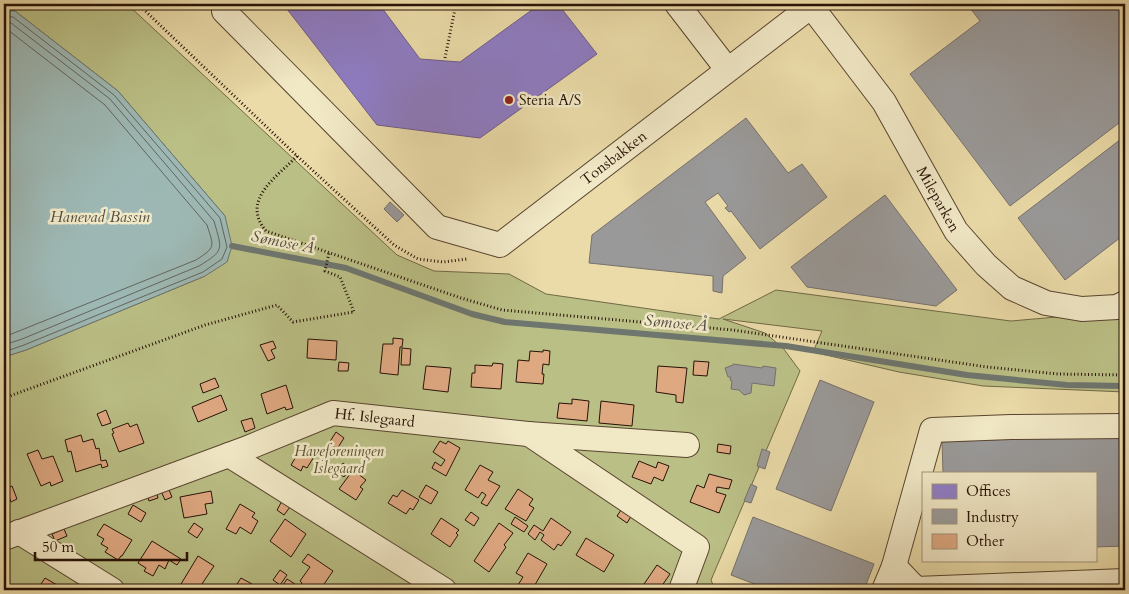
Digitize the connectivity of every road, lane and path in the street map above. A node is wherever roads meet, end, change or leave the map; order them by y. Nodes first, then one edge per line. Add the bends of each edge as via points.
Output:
1 (138, 4) edge
2 (456, 4) edge
3 (678, 4) edge
4 (812, 5) edge
5 (224, 11) dead end
6 (445, 58) dead end
7 (727, 69) junction
8 (297, 156) junction
9 (500, 245) junction
10 (328, 255) junction
11 (1125, 303) edge
12 (1125, 375) edge
13 (4, 398) edge
14 (1125, 426) edge
15 (528, 434) junction
16 (687, 445) dead end
17 (229, 455) junction
18 (11, 535) edge
19 (894, 566) junction
20 (1125, 581) edge
21 (112, 590) edge
22 (444, 590) edge
23 (681, 590) edge
24 (884, 590) edge

1 - 8 path
2 - 6 path
3 - 7 street
4 - 7 street, Tonsbakken
4 - 11 street, Mileparken via 884,102 956,231 986,265 1012,288 1046,303 1082,309 1116,307
5 - 9 street via 437,227
7 - 9 street, Tonsbakken
8 - 9 path via 394,245 418,259 442,262 467,260
8 - 10 path via 260,195 256,212 259,224 266,231
10 - 12 path via 502,310 733,330 987,367 1058,374
10 - 13 path via 325,271 340,277 354,312 293,322 277,305 205,325
14 - 19 street via 932,430
15 - 16 street, Hf. Islegaard
15 - 17 street, Hf. Islegaard via 333,412
15 - 23 street, Hf. Islegaard via 697,547
17 - 18 street, Hf. Islegaard
17 - 22 street
18 - 21 street
19 - 20 street via 916,589
19 - 24 street

